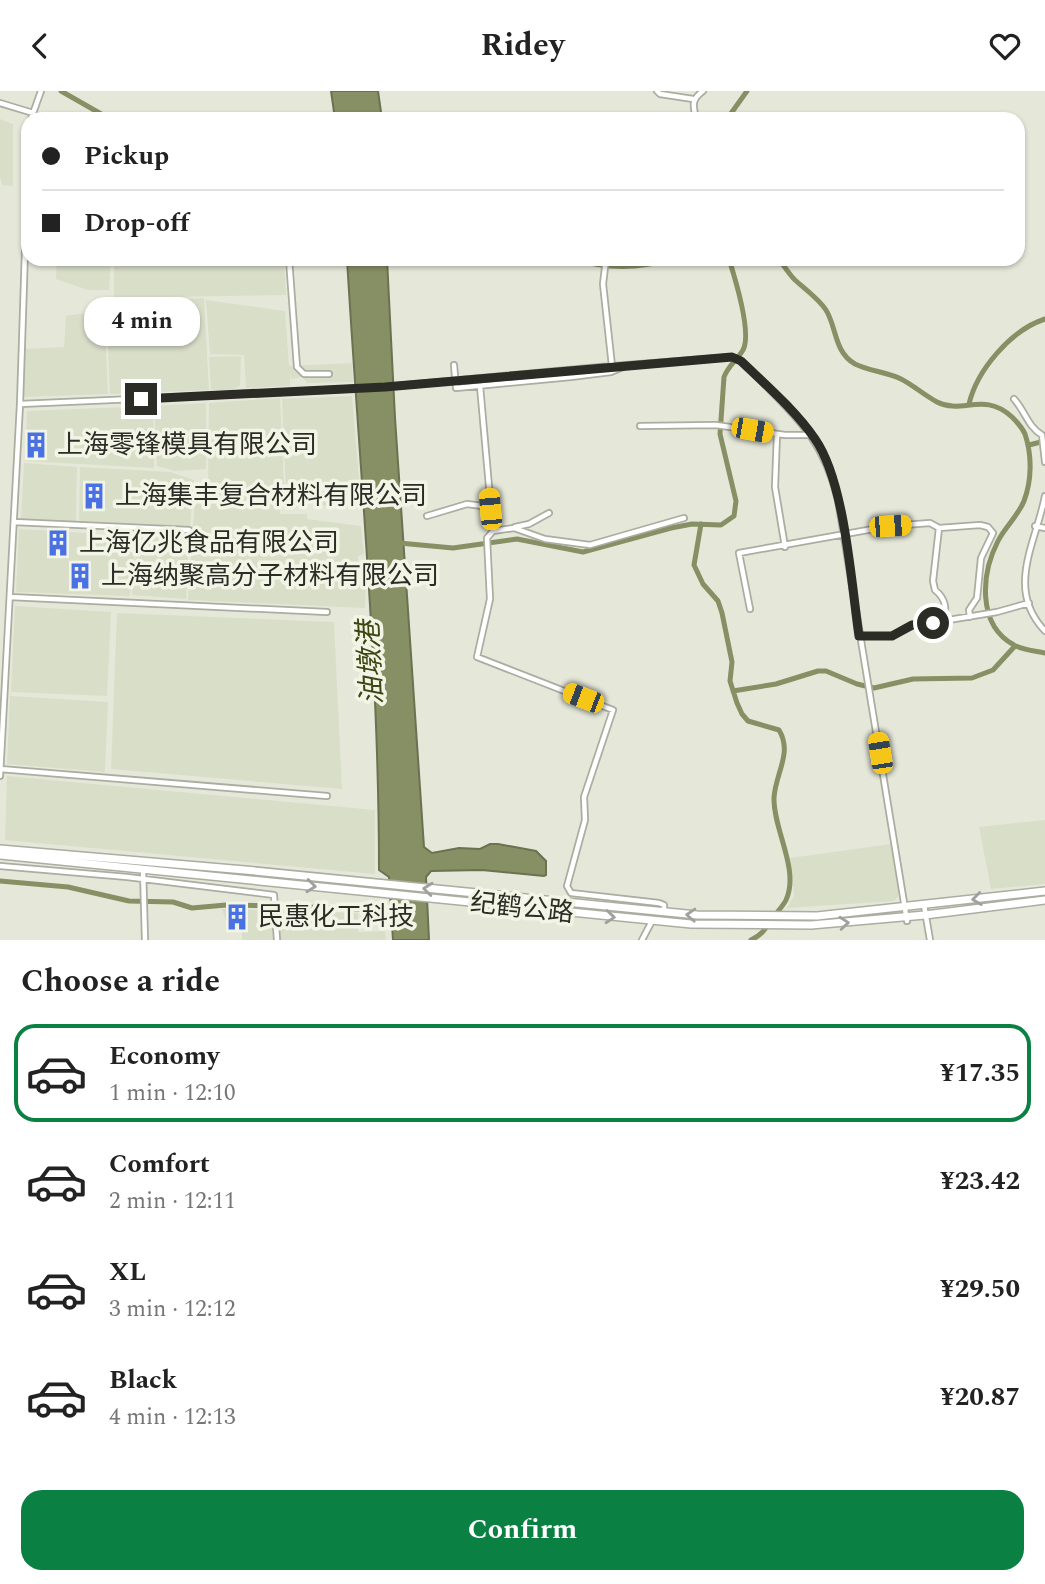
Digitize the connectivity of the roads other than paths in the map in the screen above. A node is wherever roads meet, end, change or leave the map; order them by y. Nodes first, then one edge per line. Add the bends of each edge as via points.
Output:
1 (657, 91) edge
2 (703, 91) edge
3 (40, 93) edge
4 (693, 99) junction
5 (0, 103) edge
6 (30, 112) edge
7 (33, 112) edge
8 (695, 112) edge
9 (25, 266) edge
10 (290, 266) edge
11 (605, 266) edge
12 (454, 365) dead end
13 (627, 365) junction
14 (612, 366) junction
15 (328, 375) dead end
16 (480, 386) junction
17 (1014, 399) dead end
18 (20, 404) junction
19 (640, 426) dead end
20 (777, 434) junction
21 (811, 435) junction
22 (1043, 441) edge
23 (1045, 462) edge
24 (1045, 496) edge
25 (490, 509) junction
26 (548, 513) dead end
27 (427, 516) dead end
28 (684, 518) dead end
29 (14, 522) junction
30 (1035, 526) junction
31 (514, 528) junction
32 (1045, 528) edge
33 (939, 529) junction
34 (189, 530) dead end
35 (493, 531) junction
36 (844, 535) junction
37 (785, 547) junction
38 (10, 597) junction
39 (1029, 603) junction
40 (750, 610) dead end
41 (327, 612) dead end
42 (970, 617) junction
43 (945, 621) junction
44 (1045, 631) edge
45 (859, 636) junction
46 (0, 769) edge
47 (0, 776) edge
48 (327, 796) dead end
49 (0, 849) edge
50 (0, 855) edge
51 (120, 863) junction
52 (0, 866) edge
53 (143, 868) junction
54 (244, 875) junction
55 (143, 879) junction
56 (1045, 891) edge
57 (1045, 900) edge
58 (924, 905) junction
59 (906, 908) junction
60 (663, 913) junction
61 (925, 915) junction
62 (907, 919) junction
63 (652, 921) junction
64 (145, 940) edge
65 (277, 940) edge
66 (642, 940) edge
67 (930, 940) edge

1 - 4 street
2 - 4 street
3 - 7 street
4 - 8 street
5 - 6 street
9 - 18 street
10 - 15 street via 297,367 304,374
11 - 14 street via 604,304
12 - 16 street via 456,388
13 - 14 street
13 - 16 street via 611,372
13 - 21 street via 732,357
14 - 18 street, bridge via 385,387
16 - 25 street
17 - 22 street
18 - 29 street
19 - 20 street via 716,425
20 - 21 street
20 - 37 street via 775,487
21 - 36 street via 835,488
22 - 23 street
24 - 30 street
25 - 27 street via 467,504
25 - 35 street
26 - 31 street
28 - 31 street via 590,545 545,539
29 - 34 street
29 - 38 street
30 - 32 street
30 - 39 street via 1025,572
31 - 35 street
33 - 36 street via 930,523
33 - 42 street via 980,525 993,533 981,558
33 - 43 street via 933,581 946,607
35 - 60 street via 487,538 489,599 477,657 612,710 584,797 586,812 568,891 659,903 664,905
36 - 37 street
36 - 45 street
37 - 40 street via 739,553
38 - 41 street
38 - 46 street
39 - 42 street
39 - 44 street
42 - 43 street
43 - 45 street via 912,625 892,636
45 - 59 street
46 - 47 street
46 - 48 street
49 - 51 main road, 纪鹤公路
50 - 51 main road, 纪鹤公路
51 - 53 main road, 纪鹤公路
51 - 54 main road, 纪鹤公路
52 - 55 street
53 - 54 main road, 纪鹤公路
53 - 55 street
60 -> 54 main road, 纪鹤公路
54 -> 63 main road, 纪鹤公路
55 - 64 street
55 - 65 street via 274,895
56 -> 58 main road, 纪鹤公路
57 - 61 main road, 纪鹤公路
58 - 59 main road, 纪鹤公路
58 - 61 street
59 -> 60 main road, 纪鹤公路 via 787,917
59 - 62 street
61 - 62 main road, 纪鹤公路
61 - 67 street
63 -> 62 main road, 纪鹤公路 via 780,926
63 - 66 street

